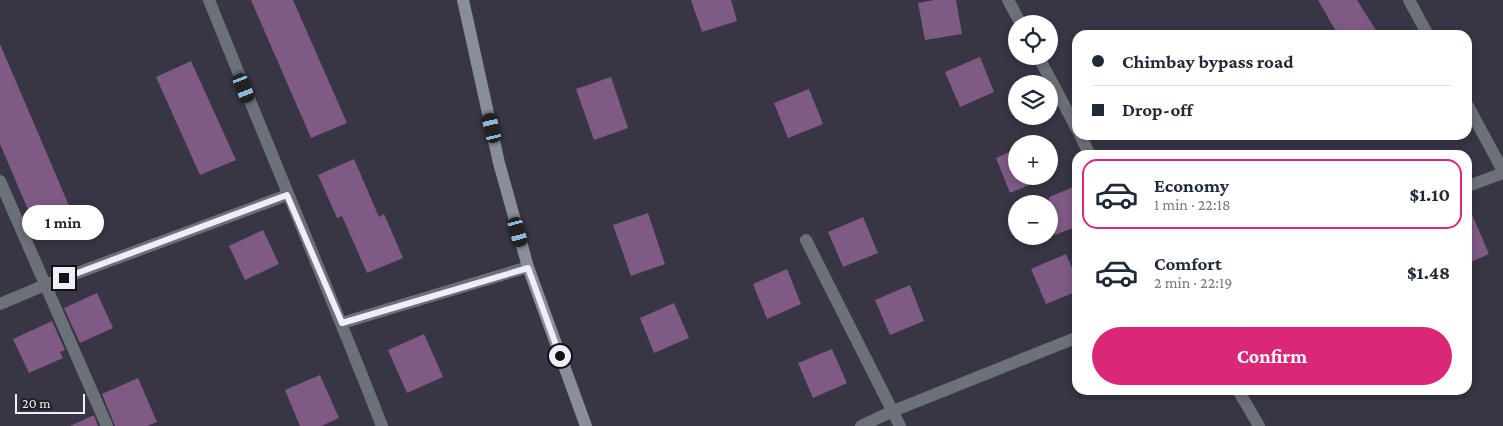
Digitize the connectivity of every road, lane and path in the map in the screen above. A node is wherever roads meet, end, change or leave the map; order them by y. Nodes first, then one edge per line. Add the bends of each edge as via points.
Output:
1 (209, 0) edge
2 (463, 0) edge
3 (1008, 0) edge
4 (1409, 0) edge
5 (1016, 15) edge
6 (1425, 30) edge
7 (1043, 65) edge
8 (1472, 114) edge
9 (1072, 120) edge
10 (1503, 172) edge
11 (0, 181) edge
12 (1472, 184) edge
13 (287, 195) junction
14 (806, 240) dead end
15 (528, 268) junction
16 (45, 285) junction
17 (0, 304) edge
18 (342, 323) junction
19 (1072, 339) edge
20 (1241, 395) edge
21 (893, 411) junction
22 (107, 426) edge
23 (382, 426) edge
24 (586, 426) edge
25 (861, 426) edge
26 (900, 426) edge
27 (1259, 426) edge

1 - 13 street
2 - 15 main road
3 - 5 street
4 - 6 street
7 - 9 street
8 - 10 street
10 - 12 street
11 - 16 street
13 - 16 street
13 - 18 street
14 - 21 street
15 - 18 street
15 - 24 main road
16 - 17 street
16 - 22 street
18 - 23 street
19 - 21 street
20 - 27 street
21 - 25 street
21 - 26 street

